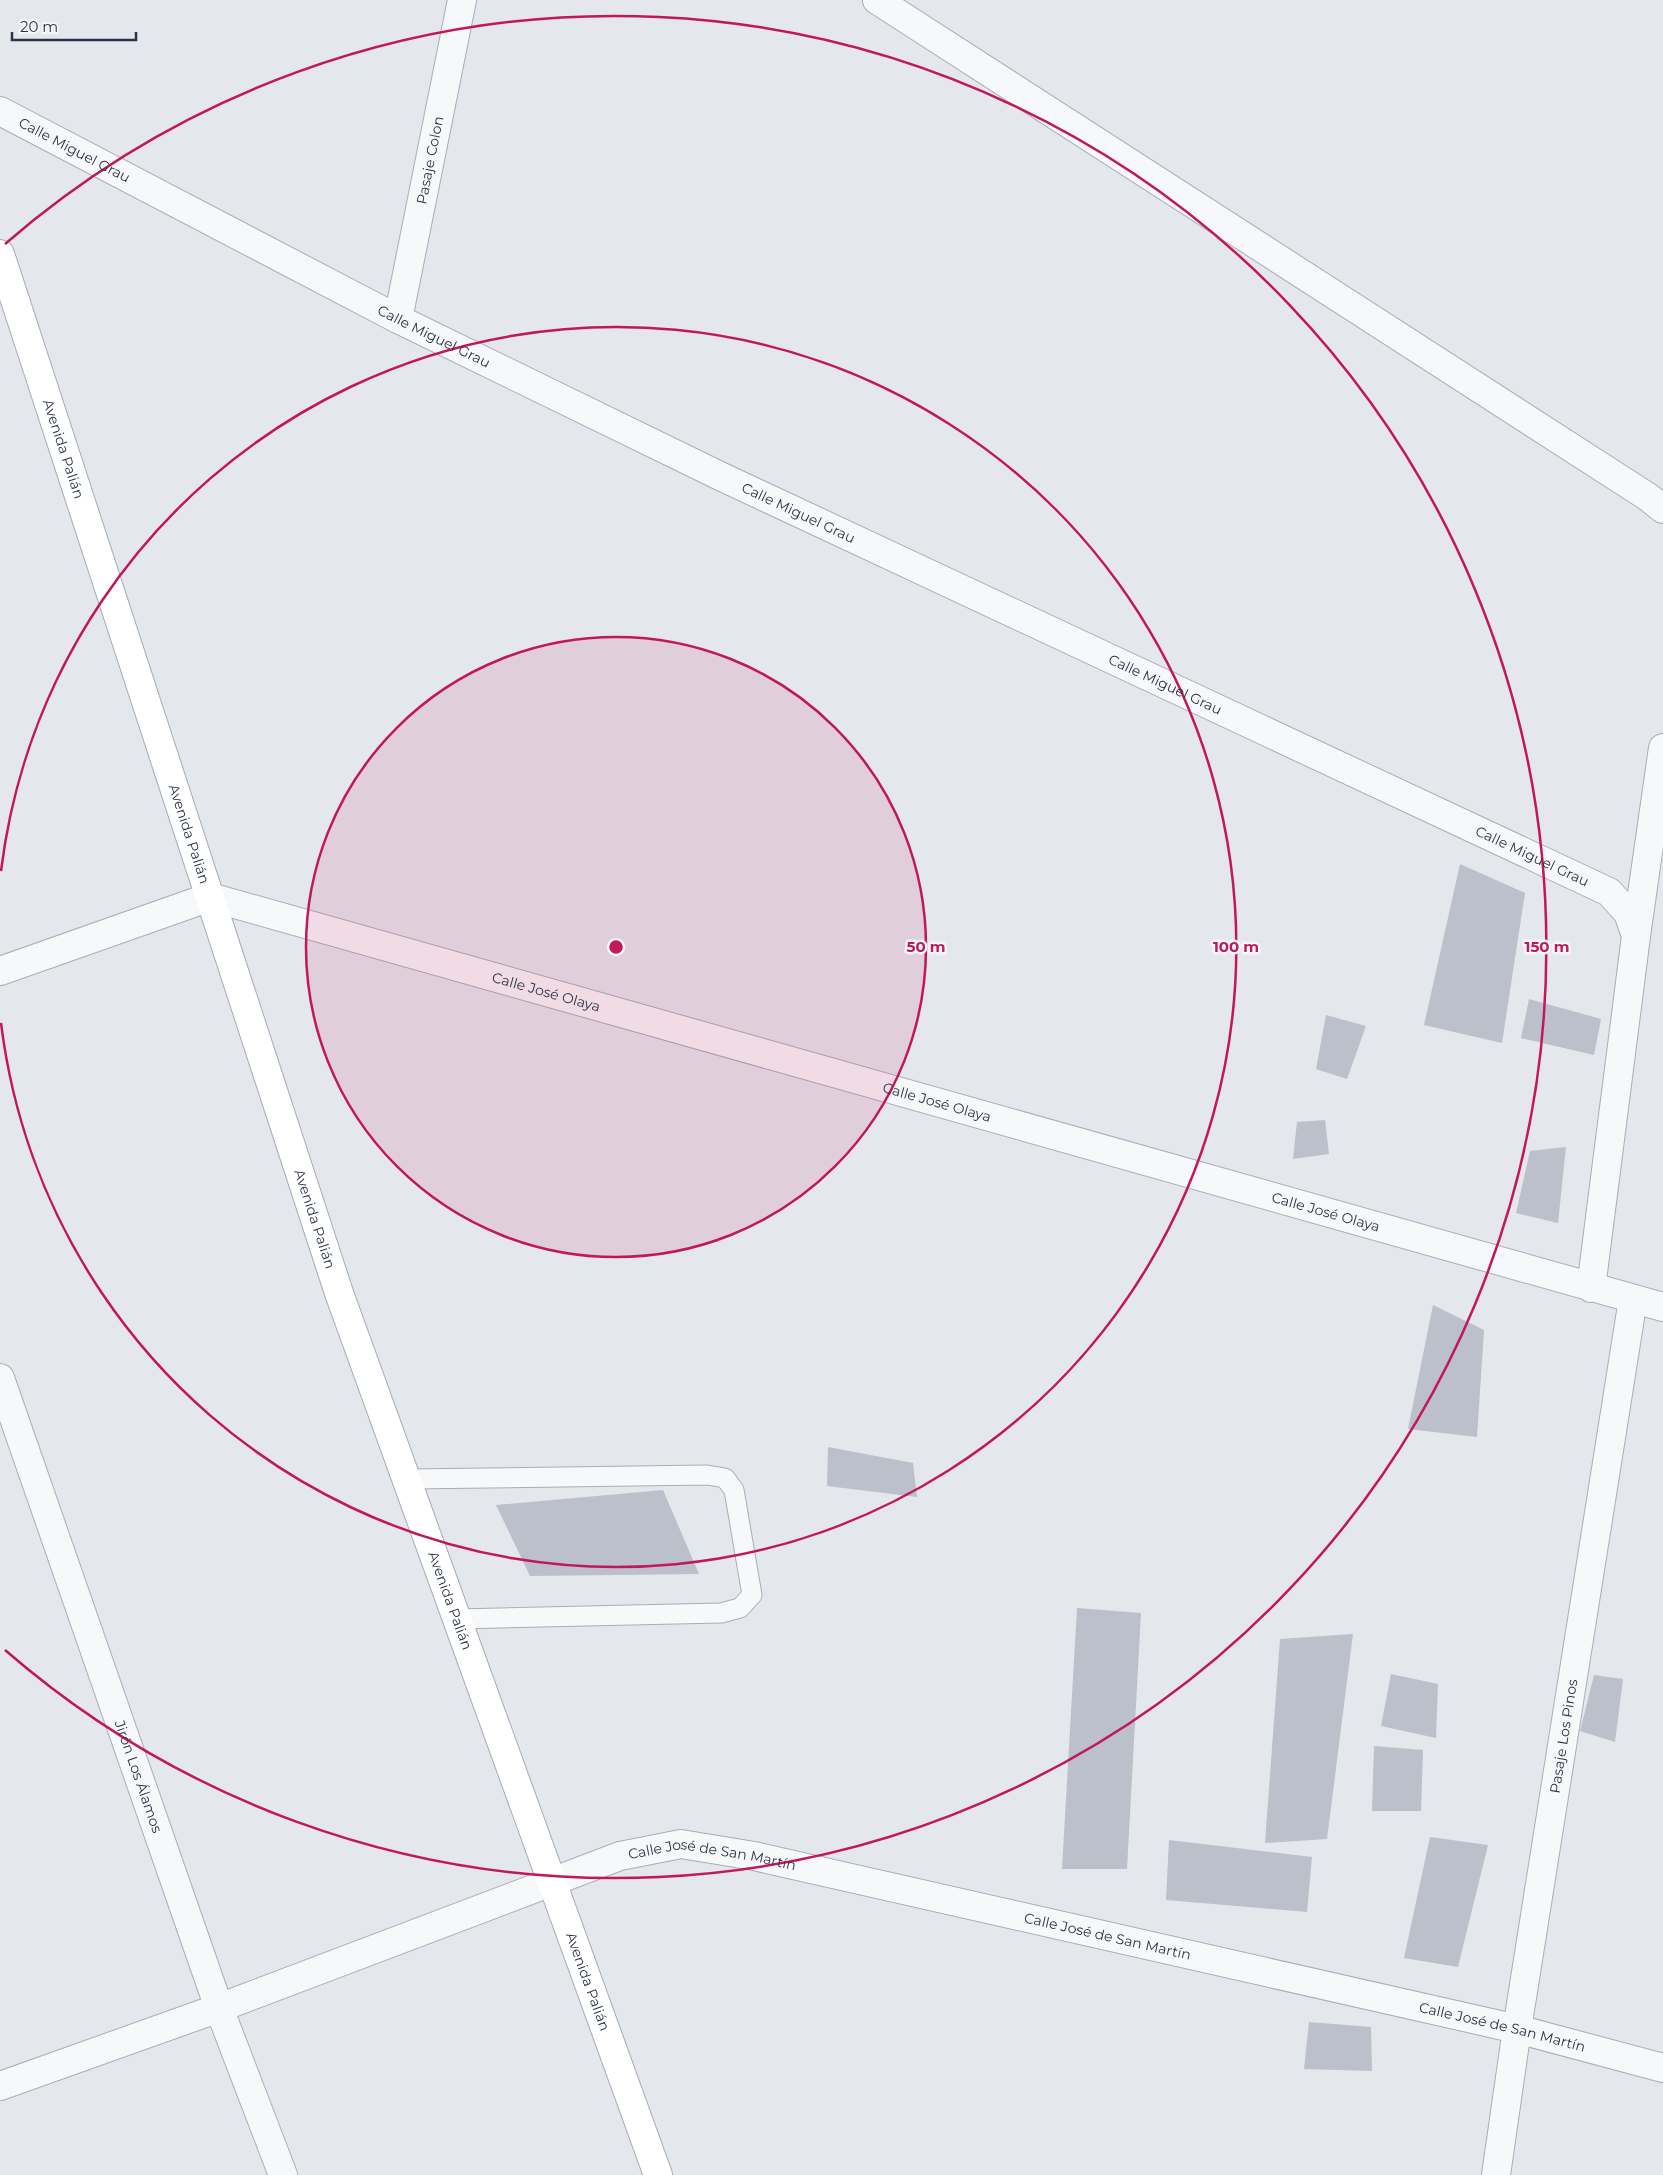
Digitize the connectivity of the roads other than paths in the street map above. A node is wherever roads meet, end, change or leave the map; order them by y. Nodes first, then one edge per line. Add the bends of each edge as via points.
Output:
1 (462, 0) edge
2 (876, 0) edge
3 (0, 111) edge
4 (0, 254) edge
5 (398, 319) junction
6 (1663, 509) edge
7 (1663, 748) edge
8 (210, 897) junction
9 (1636, 936) junction
10 (0, 971) edge
11 (1591, 1288) junction
12 (1633, 1299) junction
13 (1663, 1307) edge
14 (0, 1378) edge
15 (407, 1479) junction
16 (458, 1619) junction
17 (553, 1881) junction
18 (218, 2008) junction
19 (1517, 2029) junction
20 (1663, 2068) edge
21 (0, 2086) edge
22 (283, 2175) edge
23 (658, 2175) edge
24 (1496, 2175) edge

1 - 5 street, Pasaje Colon
2 - 6 street
3 - 5 street, Calle Miguel Grau
4 - 8 main road, Avenida Palián
5 - 9 street, Calle Miguel Grau via 720,476 1608,892 1628,913
7 - 9 street
8 - 10 street
8 - 11 street, Calle José Olaya
8 - 15 main road, Avenida Palián via 340,1293
9 - 11 street
11 - 12 street, Calle José Olaya
12 - 13 street, Calle José Olaya
12 - 19 street, Pasaje Los Pinos
14 - 18 street, Jirón Los Álamos
15 - 16 main road, Avenida Palián
15 - 16 lane via 707,1475 725,1478 734,1490 752,1595 740,1608 722,1613
16 - 17 main road, Avenida Palián
17 - 18 street, Calle José de San Martín
17 - 19 street, Calle José de San Martín via 620,1856 681,1844 754,1856
17 - 23 main road, Avenida Palián
18 - 21 street, Calle José de San Martín
18 - 22 street, Jirón Los Álamos
19 - 20 street, Calle José de San Martín
19 - 24 street, Pasaje Los Pinos

